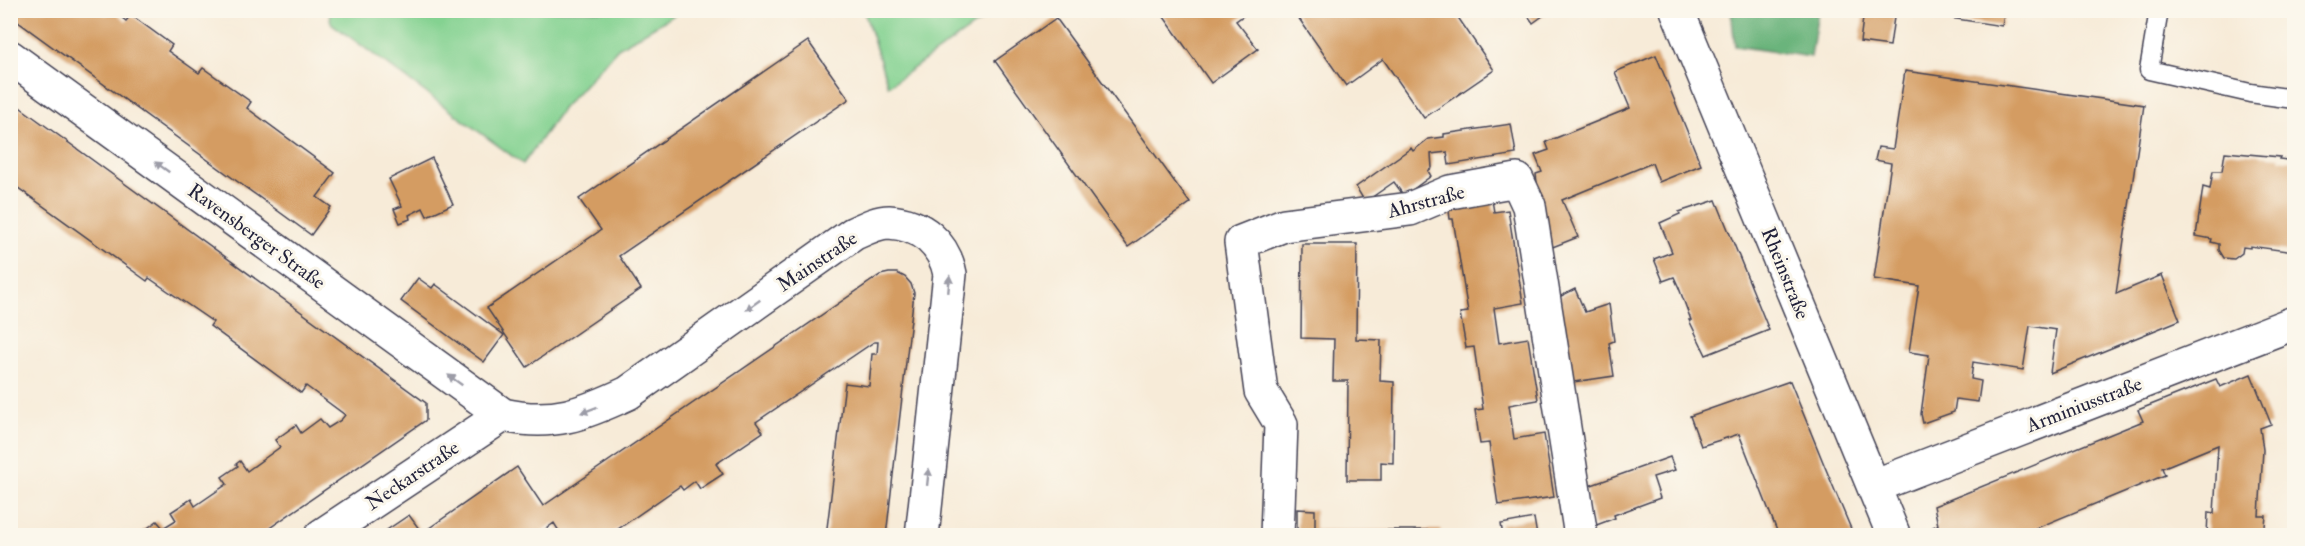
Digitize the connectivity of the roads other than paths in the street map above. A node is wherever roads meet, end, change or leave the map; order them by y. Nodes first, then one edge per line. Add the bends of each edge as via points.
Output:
1 (1677, 10) edge
2 (2159, 10) edge
3 (10, 57) edge
4 (2295, 99) edge
5 (2295, 323) edge
6 (503, 415) junction
7 (1874, 486) junction
8 (321, 536) edge
9 (922, 536) edge
10 (1277, 536) edge
11 (1581, 536) edge
12 (1894, 536) edge

1 - 7 street, Rheinstraße
2 - 4 lane via 2149,70
6 -> 3 street, Ravensberger Straße
5 - 7 street, Arminiusstraße
6 - 8 street, Neckarstraße
9 -> 6 street, Mainstraße via 950,274 947,258 935,241 904,225 888,222 853,234 681,357 607,403 587,412 552,418
7 - 12 street, Rheinstraße
10 - 11 street, Ahrstraße via 1281,424 1261,391 1241,242 1284,225 1410,209 1450,192 1517,180 1529,206

